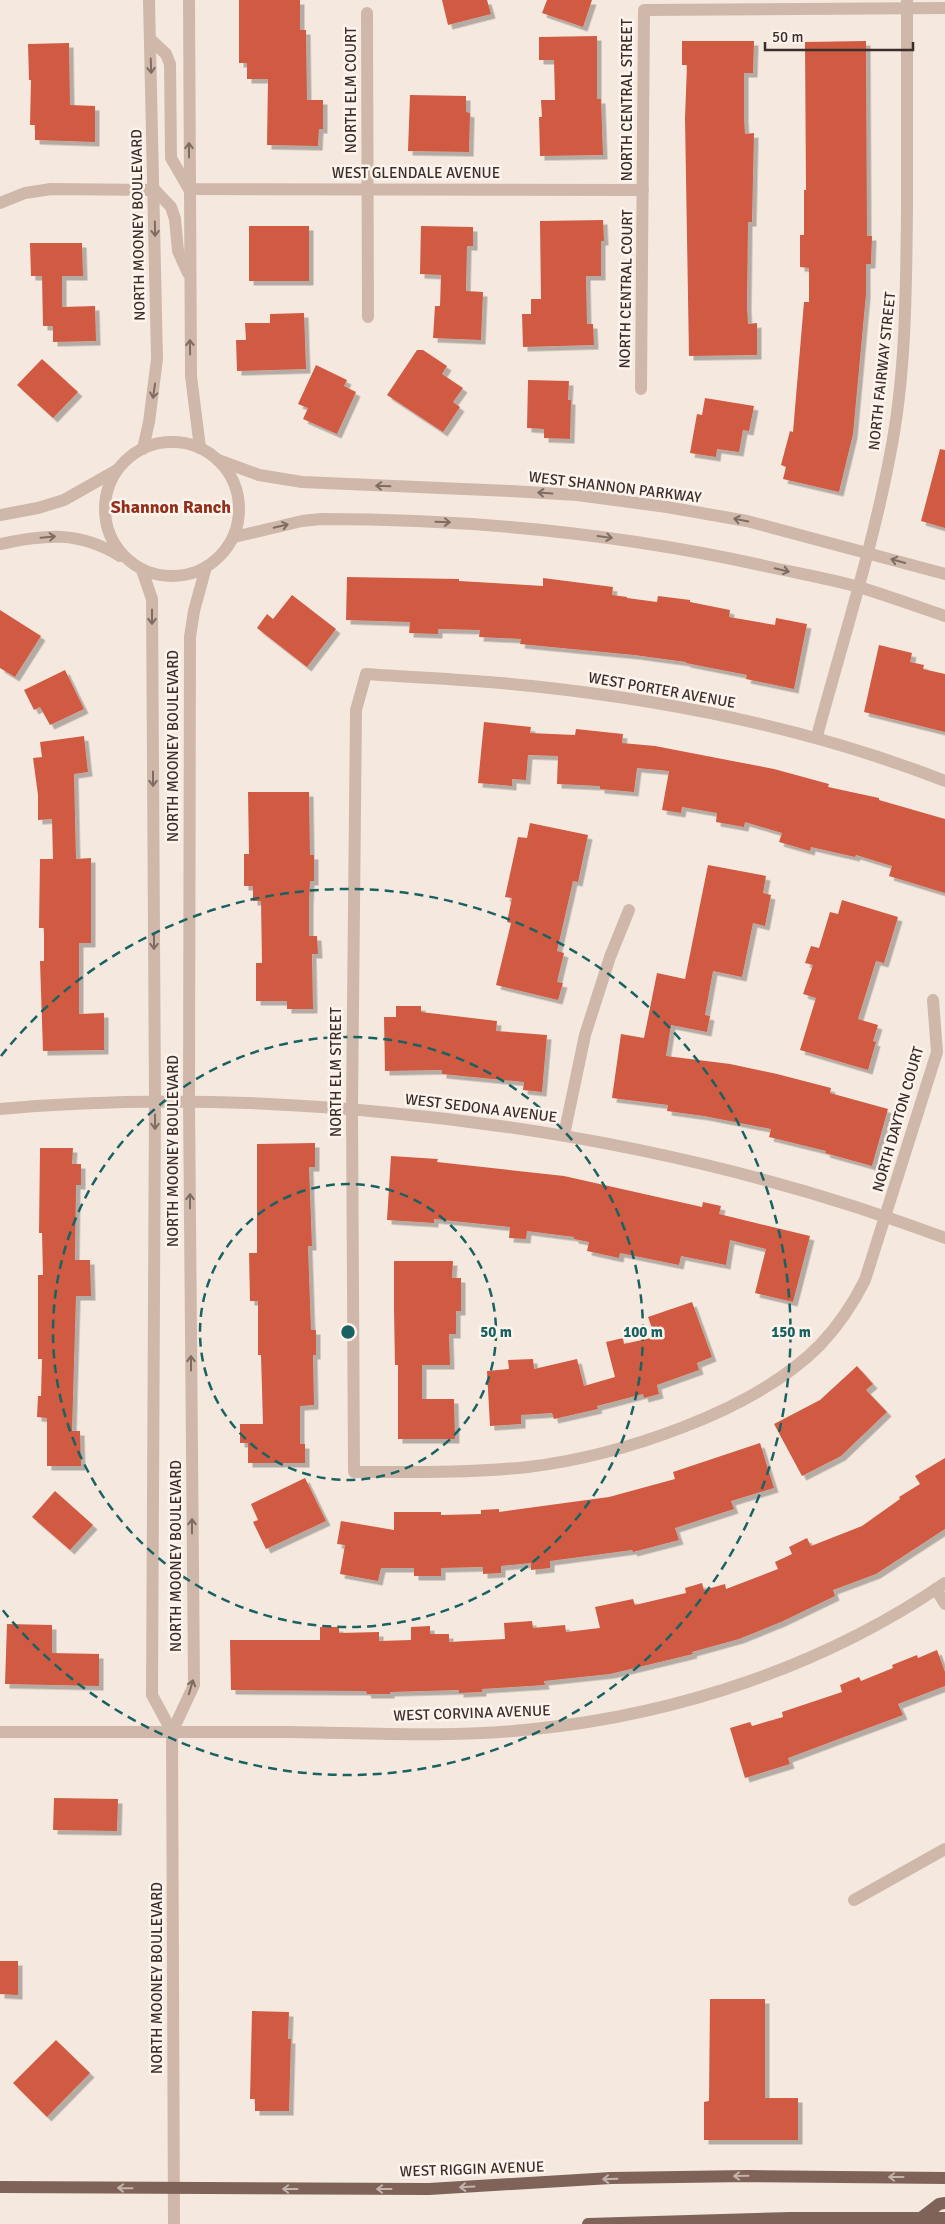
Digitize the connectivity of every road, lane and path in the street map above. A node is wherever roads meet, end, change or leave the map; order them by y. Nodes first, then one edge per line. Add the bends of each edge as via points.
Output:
1 (149, 0) edge
2 (189, 0) edge
3 (908, 4) edge
4 (945, 8) edge
5 (367, 13) dead end
6 (150, 39) junction
7 (368, 188) junction
8 (190, 189) junction
9 (155, 190) junction
10 (643, 190) junction
11 (0, 203) edge
12 (190, 276) junction
13 (368, 317) dead end
14 (641, 389) dead end
15 (200, 448) junction
16 (143, 449) junction
17 (218, 460) junction
18 (117, 470) junction
19 (0, 515) edge
20 (234, 536) junction
21 (0, 544) edge
22 (867, 552) junction
23 (127, 560) junction
24 (206, 567) junction
25 (142, 570) junction
26 (945, 574) edge
27 (857, 587) junction
28 (945, 616) edge
29 (366, 674) joint
30 (817, 736) junction
31 (945, 780) edge
32 (629, 910) dead end
33 (933, 1000) dead end
34 (189, 1100) junction
35 (155, 1101) junction
36 (0, 1109) edge
37 (352, 1109) junction
38 (564, 1135) junction
39 (886, 1216) junction
40 (945, 1238) edge
41 (354, 1472) joint
42 (940, 1586) edge
43 (945, 1604) edge
44 (0, 1732) edge
45 (172, 1732) junction
46 (945, 1849) edge
47 (854, 1900) dead end
48 (945, 2178) edge
49 (0, 2187) edge
50 (173, 2189) junction
51 (945, 2203) edge
52 (922, 2217) junction
53 (945, 2218) edge
54 (174, 2224) edge
55 (588, 2224) edge

1 - 6 street, NORTH MOONEY BOULEVARD
8 -> 2 street
3 - 4 street
3 - 10 street, NORTH CENTRAL STREET via 644,10
3 - 22 street, NORTH FAIRWAY STREET via 904,338 890,455
5 - 7 street, NORTH ELM COURT
6 - 8 street via 166,54 170,64 171,158
6 -> 9 street, NORTH MOONEY BOULEVARD
7 - 8 street, WEST GLENDALE AVENUE
7 - 10 street, WEST GLENDALE AVENUE
7 - 13 street, NORTH ELM COURT
8 - 12 street
9 - 11 street via 51,189
9 - 12 street via 171,206 178,251
9 -> 16 street, NORTH MOONEY BOULEVARD via 157,359
10 - 14 street, NORTH CENTRAL COURT
15 -> 12 street via 190,376
15 - 16 street via 181,443 161,443
15 - 17 street
16 - 18 street
17 - 20 street via 230,476 238,496 239,516
22 -> 17 street, WEST SHANNON PARKWAY via 747,522 667,507 577,495 302,482 259,475
18 - 19 street via 64,500
18 - 23 street via 108,488 105,507 107,527
20 - 24 street via 223,554
20 -> 27 street via 321,519 456,522 562,531 653,544
21 -> 23 street via 70,536 105,546
26 -> 22 street, WEST SHANNON PARKWAY
22 - 27 street, NORTH FAIRWAY STREET
23 - 25 street
24 - 25 street via 186,575 163,576
24 - 34 street, NORTH MOONEY BOULEVARD via 190,637
25 -> 35 street, NORTH MOONEY BOULEVARD via 152,599
27 - 28 street
27 - 30 street, NORTH FAIRWAY STREET
29 - 30 street, WEST PORTER AVENUE via 531,686 608,696 674,706
29 - 37 street, NORTH ELM STREET via 356,710
30 - 31 street, WEST PORTER AVENUE
32 - 38 street via 585,1035
33 - 39 street, NORTH DAYTON COURT via 937,1052
34 - 35 street, WEST SEDONA AVENUE
34 - 37 street, WEST SEDONA AVENUE
45 -> 34 street, NORTH MOONEY BOULEVARD via 194,1685
35 - 36 street, WEST SEDONA AVENUE via 60,1103
35 -> 45 street, NORTH MOONEY BOULEVARD via 152,1695
37 - 38 street, WEST SEDONA AVENUE via 439,1117
37 - 41 street, NORTH ELM STREET
38 - 39 street, WEST SEDONA AVENUE via 634,1148 766,1180
39 - 40 street, WEST SEDONA AVENUE
39 - 41 street, NORTH DAYTON COURT via 865,1280 837,1327 793,1368 721,1410 608,1451 529,1467 482,1471
42 - 43 street
42 - 45 street, WEST CORVINA AVENUE via 842,1643 784,1668 670,1706 608,1718 533,1729 452,1733
44 - 45 street, WEST CORVINA AVENUE
45 - 50 street, NORTH MOONEY BOULEVARD
46 - 47 street
48 -> 50 main road, WEST RIGGIN AVENUE via 727,2176 611,2178 429,2189
50 -> 49 main road, WEST RIGGIN AVENUE
50 - 54 street, NORTH MOONEY BOULEVARD
51 - 52 main road
52 - 53 main road
52 - 55 main road

